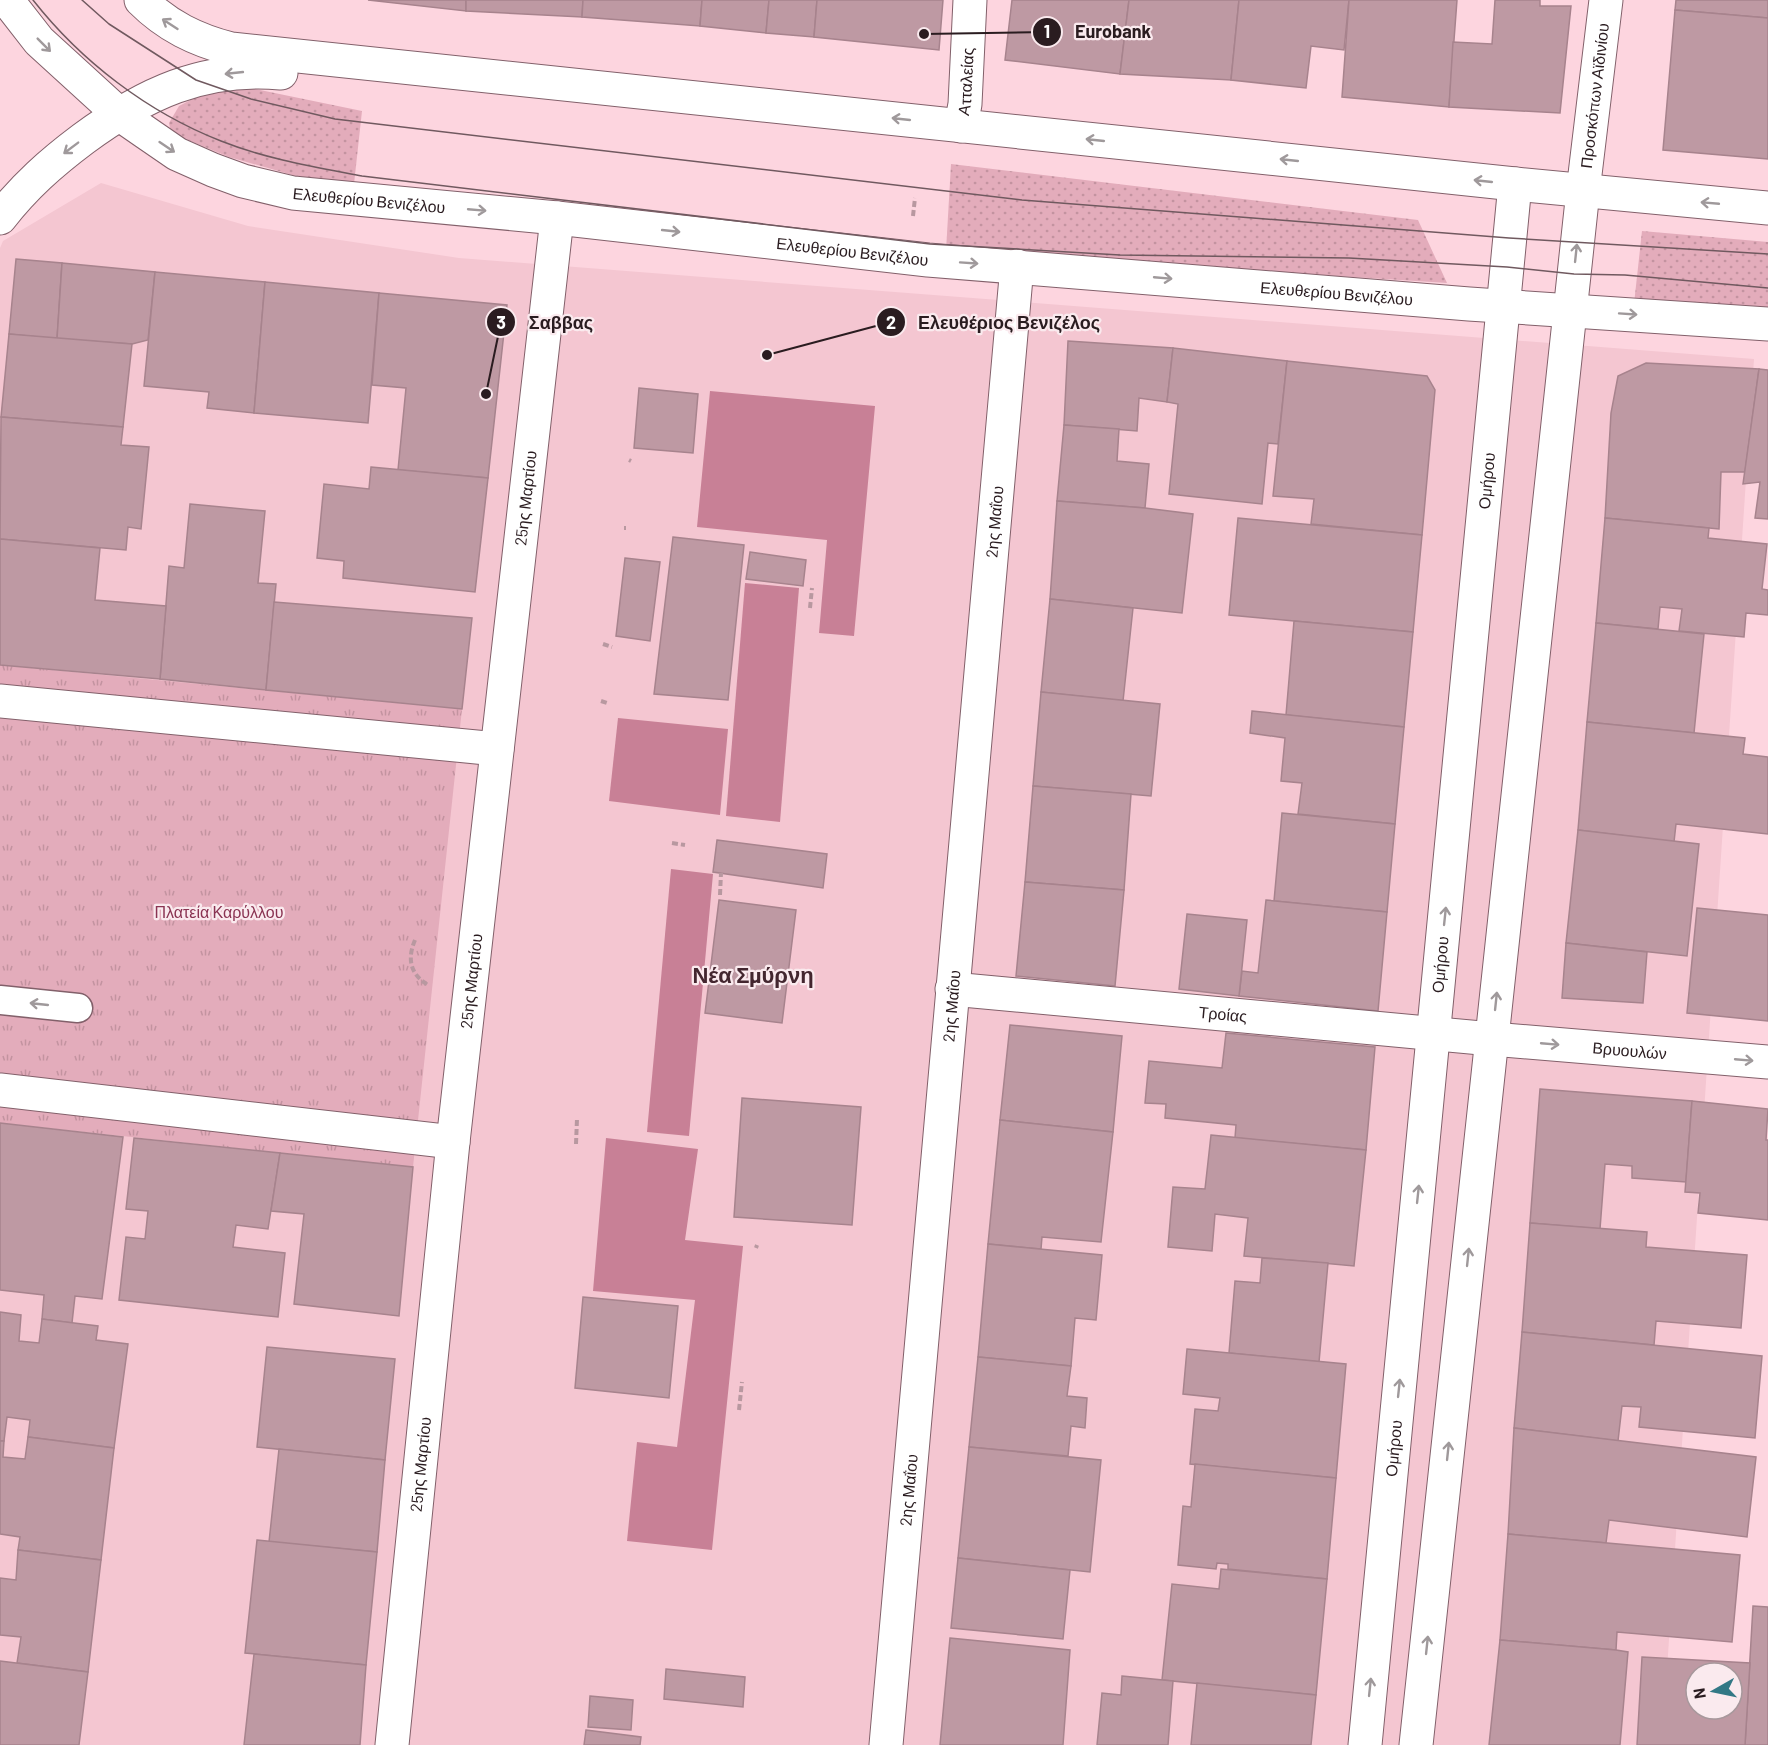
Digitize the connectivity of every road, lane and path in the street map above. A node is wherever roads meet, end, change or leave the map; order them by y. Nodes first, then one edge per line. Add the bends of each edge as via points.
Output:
1 (7, 0) edge
2 (141, 0) edge
3 (970, 0) edge
4 (1606, 0) edge
5 (688, 97) junction
6 (119, 114) junction
7 (961, 126) junction
8 (1515, 184) junction
9 (1583, 191) junction
10 (1768, 208) edge
11 (0, 218) edge
12 (557, 218) junction
13 (1017, 266) junction
14 (1504, 305) junction
15 (1570, 311) junction
16 (1768, 324) edge
17 (812, 588) dead end
18 (810, 608) dead end
19 (603, 644) dead end
20 (612, 647) dead end
21 (601, 700) dead end
22 (0, 701) edge
23 (608, 703) dead end
24 (497, 749) junction
25 (672, 843) dead end
26 (685, 845) dead end
27 (721, 873) dead end
28 (720, 895) dead end
29 (416, 940) dead end
30 (432, 988) dead end
31 (952, 989) junction
32 (0, 1000) edge
33 (78, 1008) dead end
34 (1433, 1034) junction
35 (1492, 1039) junction
36 (1768, 1062) edge
37 (0, 1090) edge
38 (578, 1119) dead end
39 (453, 1142) junction
40 (576, 1144) dead end
41 (742, 1382) dead end
42 (739, 1410) dead end
43 (392, 1745) edge
44 (886, 1745) edge
45 (1365, 1745) edge
46 (1416, 1745) edge

1 -> 6 street, Ελευθερίου Βενιζέλου via 39,41
5 -> 2 street via 231,49 177,29
3 - 7 street, Ατταλείας
4 - 9 street, Προσκόπων Αϊδινίου
5 -> 6 street via 622,110 256,70 182,84
7 -> 5 street
6 -> 11 street via 39,173
6 -> 12 street, Ελευθερίου Βενιζέλου via 177,154 243,181 293,193
8 -> 7 street
8 - 9 street
8 - 14 street, Ομήρου
10 -> 9 street
15 -> 9 street
12 -> 13 street, Ελευθερίου Βενιζέλου via 928,260
12 - 24 street, 25ης Μαρτίου
13 -> 14 street, Ελευθερίου Βενιζέλου
13 - 31 street, 2ης Μαΐου
14 - 15 street, Ελευθερίου Βενιζέλου
34 -> 14 street, Ομήρου
15 -> 16 street, Ελευθερίου Βενιζέλου
35 -> 15 street
17 - 18 path
19 - 20 path
21 - 23 path
22 - 24 street
24 - 39 street, 25ης Μαρτίου
25 - 26 path
27 - 28 path
29 - 30 path via 410,959 413,970 417,978
31 - 34 street, Τροίας
31 - 44 street, 2ης Μαΐου
33 -> 32 lane
34 - 35 street, Τροίας
45 -> 34 street, Ομήρου
35 -> 36 street, Βρυουλών
46 -> 35 street
37 - 39 street
38 - 40 path
39 - 43 street, 25ης Μαρτίου
41 - 42 path

